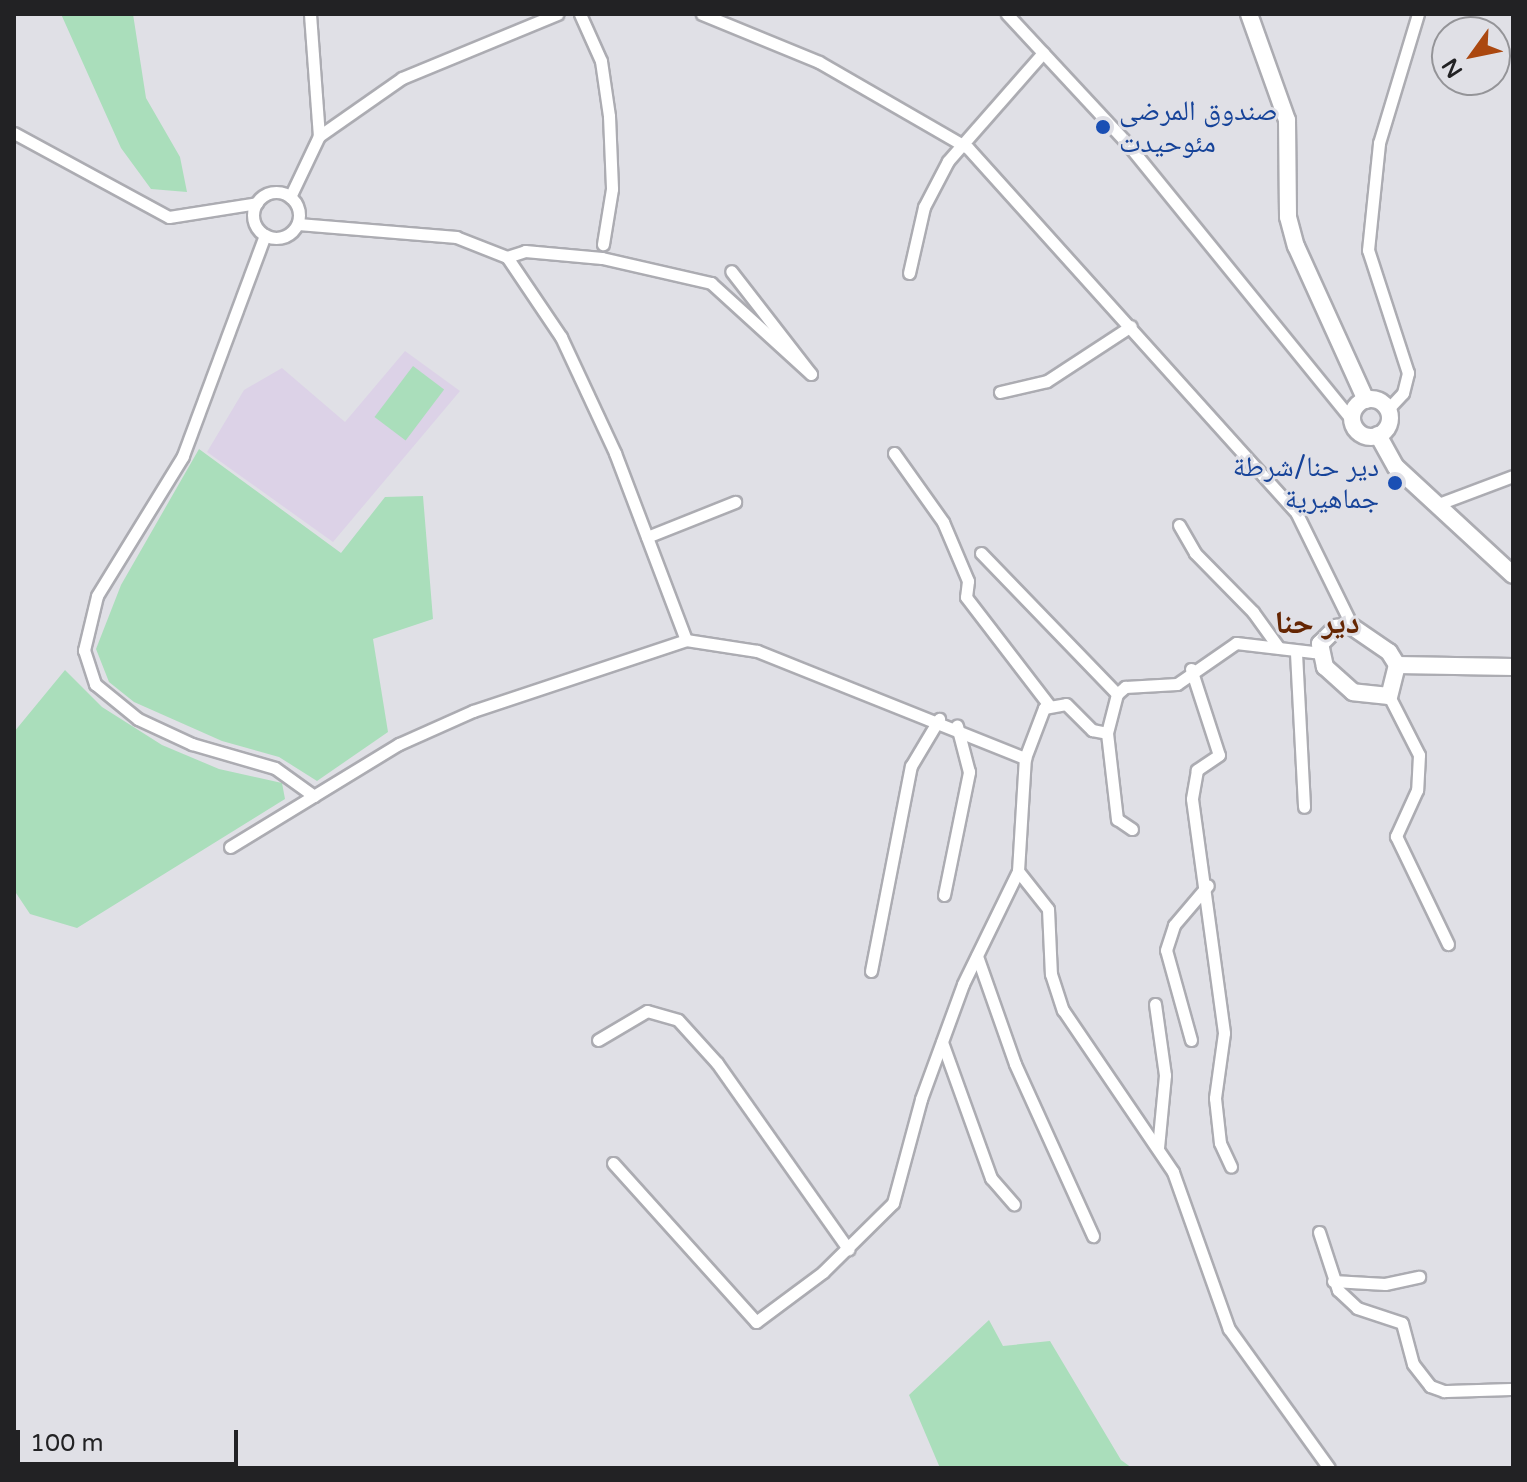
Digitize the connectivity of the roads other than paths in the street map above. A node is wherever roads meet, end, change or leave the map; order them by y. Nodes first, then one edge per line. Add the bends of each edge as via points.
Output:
1 (310, 14) edge
2 (557, 14) edge
3 (580, 14) edge
4 (702, 14) edge
5 (1007, 14) edge
6 (1249, 14) edge
7 (1418, 14) edge
8 (1043, 53) junction
9 (14, 133) edge
10 (319, 136) junction
11 (962, 144) junction
12 (290, 197) junction
13 (257, 203) junction
14 (298, 224) junction
15 (265, 235) junction
16 (603, 244) dead end
17 (507, 257) junction
18 (731, 271) dead end
19 (909, 273) dead end
20 (1131, 326) junction
21 (1000, 392) dead end
22 (1366, 400) junction
23 (1388, 409) junction
24 (1354, 423) junction
25 (1378, 435) junction
26 (894, 453) dead end
27 (1513, 476) edge
28 (735, 502) dead end
29 (1436, 505) junction
30 (1179, 525) dead end
31 (647, 537) junction
32 (981, 553) dead end
33 (1513, 575) edge
34 (1353, 628) junction
35 (686, 640) junction
36 (1279, 648) junction
37 (1296, 653) junction
38 (1321, 653) junction
39 (1397, 665) junction
40 (1513, 667) edge
41 (1191, 669) junction
42 (1117, 694) junction
43 (1389, 696) junction
44 (1049, 705) junction
45 (939, 719) junction
46 (957, 726) junction
47 (1107, 733) junction
48 (1025, 758) junction
49 (314, 796) junction
50 (1304, 807) dead end
51 (1132, 829) dead end
52 (230, 847) dead end
53 (1018, 871) junction
54 (1208, 885) junction
55 (944, 895) dead end
56 (1448, 944) dead end
57 (977, 956) junction
58 (871, 971) dead end
59 (1155, 1004) dead end
60 (598, 1040) dead end
61 (1191, 1040) dead end
62 (942, 1042) junction
63 (1158, 1148) junction
64 (613, 1163) dead end
65 (1231, 1167) dead end
66 (1014, 1204) dead end
67 (1319, 1232) dead end
68 (1093, 1236) dead end
69 (848, 1249) junction
70 (1419, 1277) dead end
71 (1333, 1281) junction
72 (1513, 1389) edge
73 (1329, 1468) edge

1 - 10 street
2 - 10 street via 402,78
3 - 16 street via 601,61 609,116 612,189
4 - 11 street via 819,62
5 - 8 street
6 - 22 street via 1287,120 1288,217 1296,246
7 - 23 street via 1379,143 1368,250 1408,373 1403,393
8 - 11 street
8 - 24 street via 1126,142
9 - 13 street via 169,217
10 - 12 street
11 - 19 street via 924,207
11 - 20 street
12 - 13 street via 269,193
12 - 14 street via 299,209
13 - 15 street via 255,223
14 - 15 street via 287,235
14 - 17 street via 456,237
15 - 49 street via 183,456 97,596 87,617 84,650 95,684 138,719 226,757 275,768
17 - 18 street via 525,251 602,258 711,283 811,374
17 - 31 street via 561,337
20 - 21 street via 1047,381
20 - 34 street via 1297,514
22 - 23 street
22 - 24 street via 1356,407
23 - 25 street via 1388,426
24 - 25 street via 1363,434
25 - 29 street via 1385,455
26 - 44 street via 943,522 968,581 966,597
27 - 29 street
28 - 31 street
29 - 33 street
30 - 36 street via 1195,553 1253,612
31 - 35 street
32 - 42 street
34 - 38 street via 1327,634
34 - 39 street via 1389,652
35 - 45 street via 757,651
35 - 49 street via 473,711 399,744
36 - 37 street
36 - 41 street via 1236,643
37 - 38 street
37 - 50 street
38 - 43 street via 1336,680 1353,692
39 - 40 street
39 - 43 street
41 - 42 street via 1177,684 1151,690 1132,685
41 - 54 street via 1219,755 1197,770 1192,781
42 - 47 street
43 - 56 street via 1419,755 1417,790 1396,836
44 - 47 street via 1066,704 1092,730
44 - 48 street
45 - 46 street
45 - 58 street via 911,766
46 - 48 street
46 - 55 street via 969,772
47 - 51 street via 1117,819
48 - 53 street
49 - 52 street
53 - 57 street
53 - 63 street via 1048,909 1051,974 1063,1010
54 - 61 street via 1174,925 1166,950
54 - 65 street via 1224,1033 1215,1098 1220,1143
57 - 62 street
57 - 68 street via 1015,1064
59 - 63 street via 1165,1075
60 - 69 street via 647,1011 678,1020 717,1063
62 - 66 street via 991,1178
62 - 69 street via 893,1203
63 - 73 street via 1188,1202 1229,1329
64 - 69 street via 756,1322
67 - 71 street
70 - 71 street via 1385,1284
71 - 72 street via 1357,1308 1402,1323 1413,1364 1430,1386

